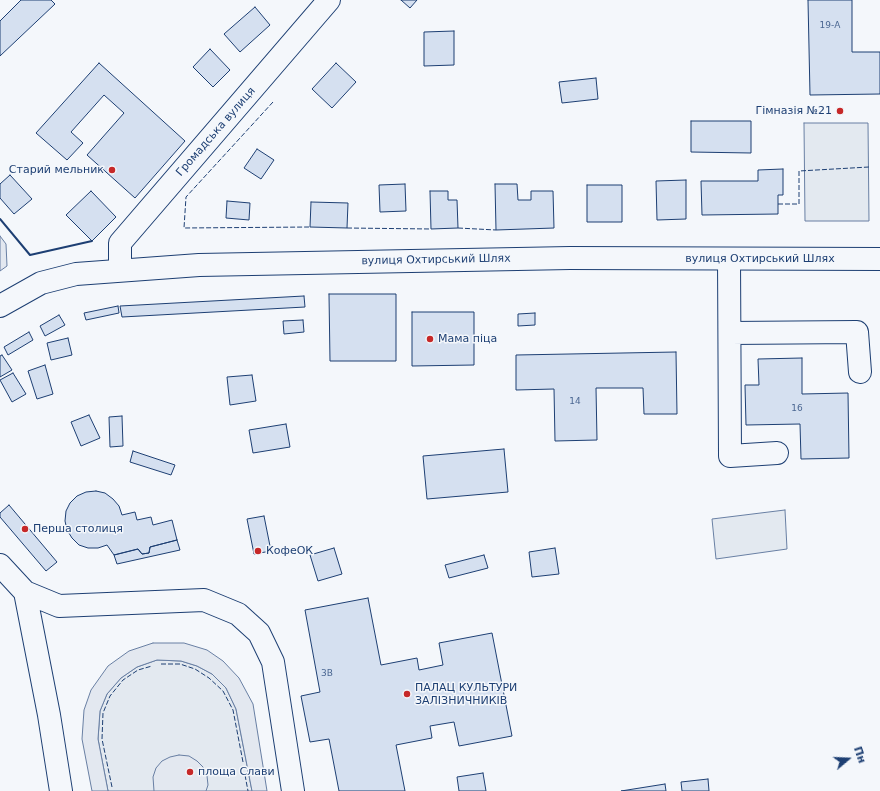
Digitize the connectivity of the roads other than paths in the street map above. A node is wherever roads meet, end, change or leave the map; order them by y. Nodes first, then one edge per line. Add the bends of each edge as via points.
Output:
1 (329, 0) edge
2 (730, 259) junction
3 (880, 259) edge
4 (120, 270) junction
5 (0, 306) edge
6 (730, 333) junction
7 (860, 372) dead end
8 (777, 453) dead end
9 (0, 565) edge
10 (25, 592) junction
11 (60, 791) edge
12 (294, 791) edge

1 - 4 main road, Громадська вулиця via 120,243
2 - 3 main road, вулиця Охтирський Шлях
2 - 4 main road, вулиця Охтирський Шлях via 476,259 199,264
2 - 6 main road
4 - 5 main road, вулиця Охтирський Шлях via 76,274 41,283
6 - 7 main road via 857,332
6 - 8 main road via 730,456
9 - 10 main road
10 - 11 main road via 49,715
10 - 12 main road via 59,606 204,600 238,614 258,633 272,662

